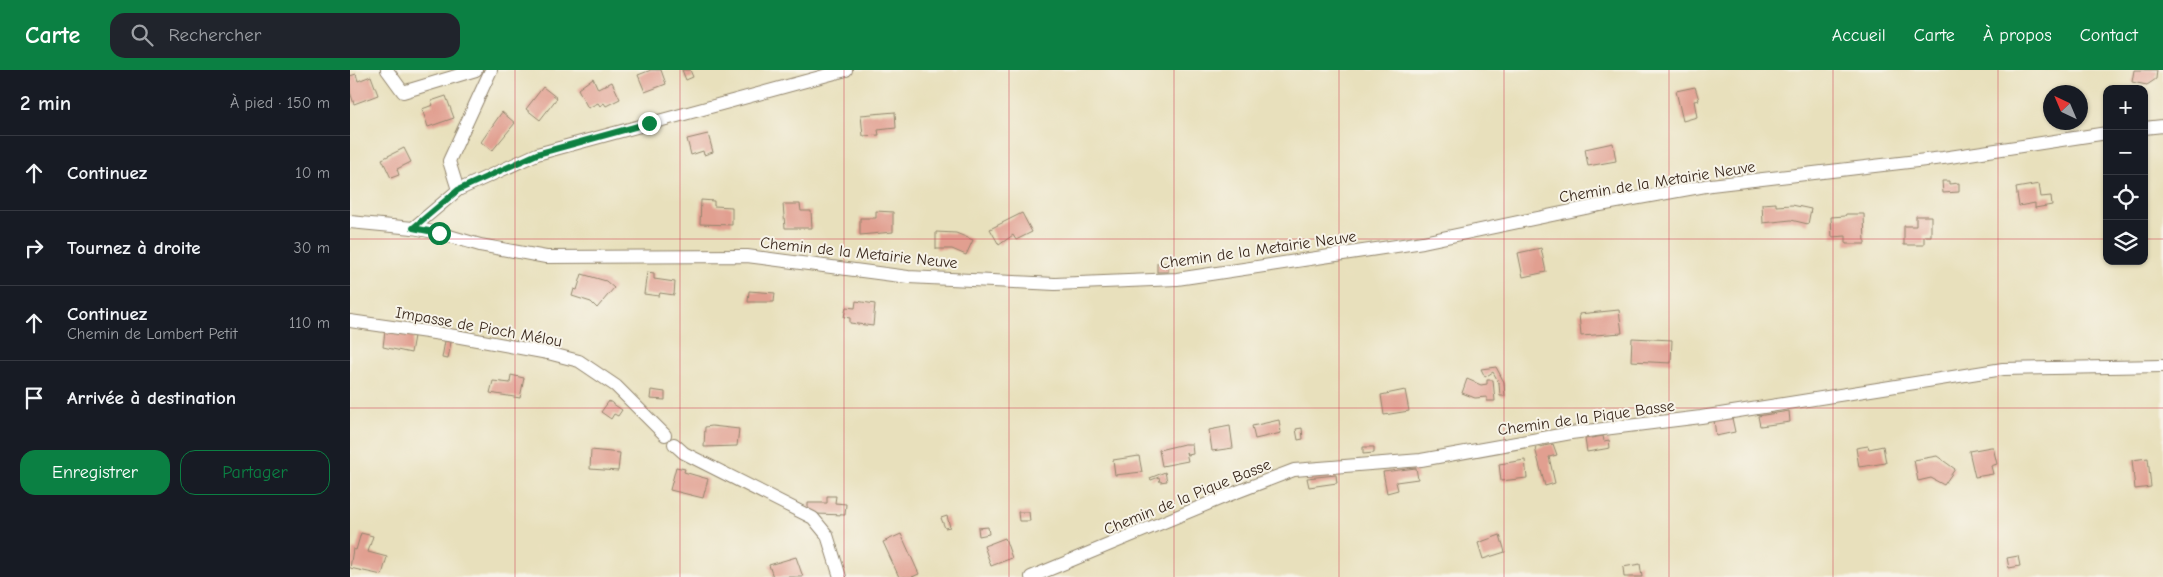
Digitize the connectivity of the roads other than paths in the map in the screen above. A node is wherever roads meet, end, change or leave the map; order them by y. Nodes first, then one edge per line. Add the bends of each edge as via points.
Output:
1 (387, 70) edge
2 (476, 70) edge
3 (491, 70) edge
4 (846, 70) edge
5 (2163, 126) edge
6 (2148, 128) edge
7 (2103, 134) edge
8 (458, 190) junction
9 (350, 222) edge
10 (413, 228) junction
11 (350, 321) edge
12 (2163, 366) edge
13 (840, 577) edge
14 (1031, 577) edge

1 - 2 street via 403,92
3 - 8 street via 449,162
4 - 8 street via 537,154
5 - 6 street
7 - 10 street, Chemin de la Metairie Neuve via 1943,158 1711,186 1600,205 1423,242 1177,280 1055,284 908,276 747,256 546,256 480,245
8 - 10 street
9 - 10 street, Chemin de la Metairie Neuve
11 - 13 street, Impasse de Pioch Mélou via 455,336 578,361 616,386 684,453 814,518 827,535
12 - 14 street, Chemin de la Pique Basse via 2003,369 1701,417 1571,433 1421,460 1294,470

